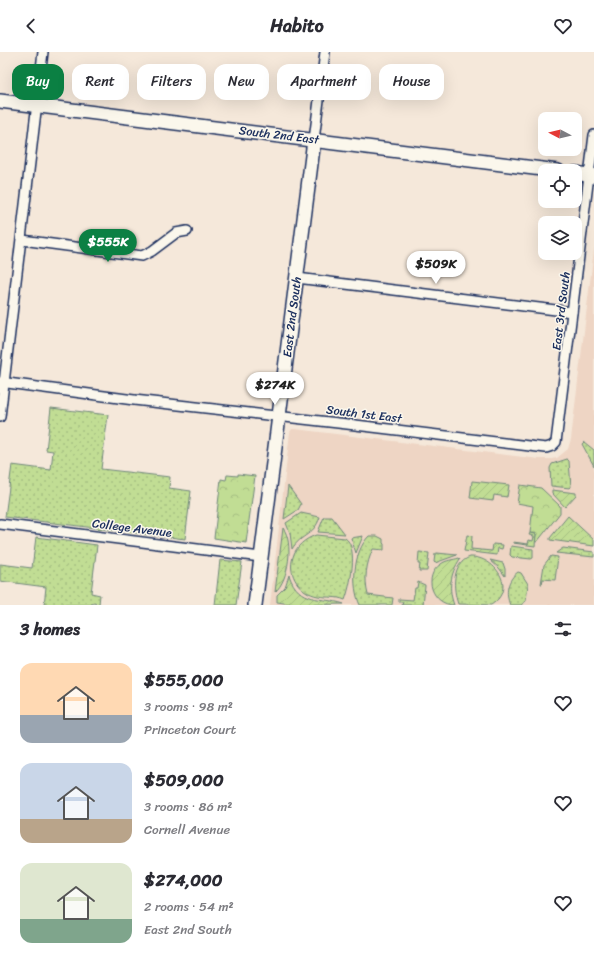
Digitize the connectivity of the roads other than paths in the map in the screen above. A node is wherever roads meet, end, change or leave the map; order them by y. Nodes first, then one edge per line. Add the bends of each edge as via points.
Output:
1 (43, 52) edge
2 (325, 52) edge
3 (0, 101) edge
4 (37, 105) junction
5 (594, 135) edge
6 (314, 140) junction
7 (538, 168) edge
8 (582, 174) edge
9 (592, 175) edge
10 (187, 231) dead end
11 (22, 240) junction
12 (297, 278) junction
13 (572, 312) junction
14 (2, 382) edge
15 (0, 416) edge
16 (279, 417) junction
17 (556, 442) joint
18 (0, 524) edge
19 (261, 557) junction
20 (255, 605) edge

1 - 4 street
2 - 6 street, East 2nd South
3 - 4 main road, South 2nd East
4 - 6 main road, South 2nd East
4 - 11 street
5 - 9 street, East 3rd South
6 - 7 main road, South 2nd East
6 - 12 main road, East 2nd South
8 - 9 main road
9 - 13 street, East 3rd South
10 - 11 street via 176,233 142,256
11 - 14 street
12 - 13 street
12 - 16 main road, East 2nd South
13 - 17 street, East 3rd South
14 - 15 street
14 - 16 street, South 1st East
16 - 17 street, South 1st East via 546,448
16 - 19 main road, East 2nd South
18 - 19 street, College Avenue
19 - 20 main road, East 2nd South

